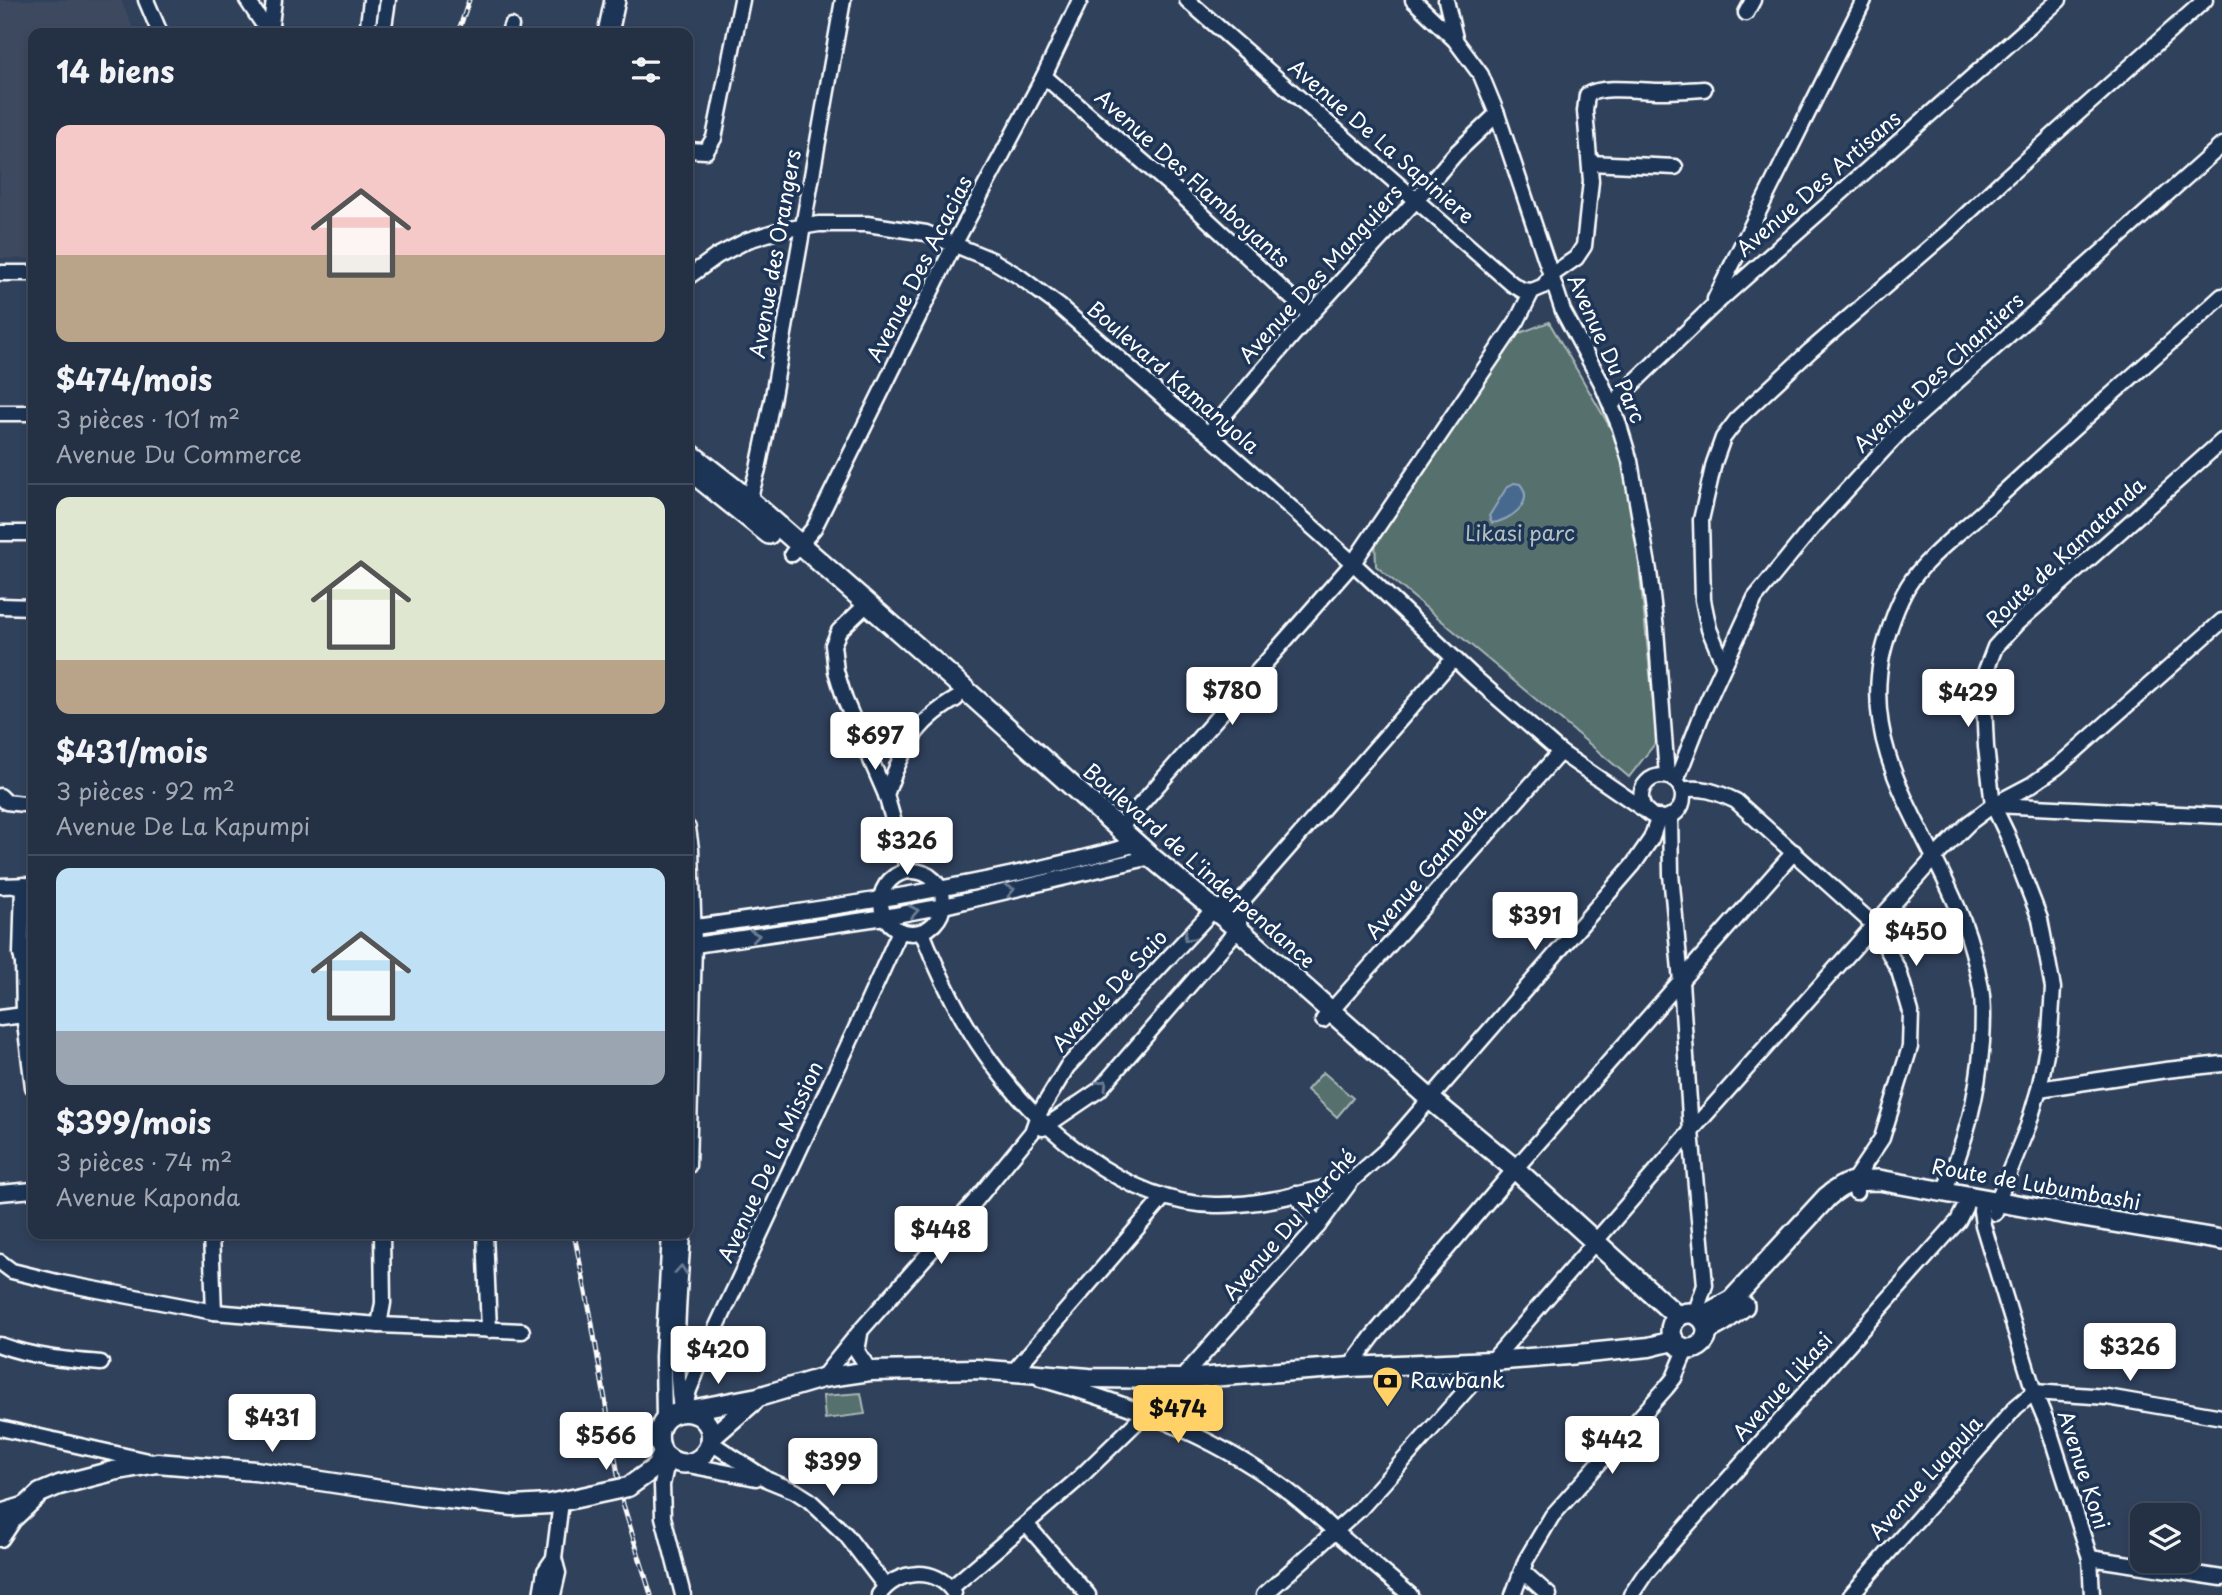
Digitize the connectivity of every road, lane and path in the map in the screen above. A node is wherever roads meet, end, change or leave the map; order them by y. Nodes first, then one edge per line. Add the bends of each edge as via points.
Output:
1 (146, 0) edge
2 (247, 0) edge
3 (274, 0) edge
4 (371, 0) edge
5 (388, 0) edge
6 (615, 0) edge
7 (741, 0) edge
8 (843, 0) edge
9 (1080, 0) edge
10 (1187, 0) edge
11 (1413, 0) edge
12 (1446, 0) edge
13 (1864, 0) edge
14 (2059, 0) edge
15 (2206, 0) edge
16 (158, 28) edge
17 (267, 28) edge
18 (271, 28) edge
19 (368, 28) edge
20 (384, 28) edge
21 (609, 28) edge
22 (1455, 40) junction
23 (1044, 76) junction
24 (1704, 89) dead end
25 (1497, 114) junction
26 (2222, 145) edge
27 (693, 150) edge
28 (1591, 163) junction
29 (1675, 167) dead end
30 (1416, 200) junction
31 (802, 225) junction
32 (955, 243) junction
33 (0, 273) edge
34 (28, 273) edge
35 (693, 274) edge
36 (1550, 276) junction
37 (1532, 292) junction
38 (2222, 296) edge
39 (1712, 307) junction
40 (1310, 315) junction
41 (1612, 404) junction
42 (0, 413) edge
43 (28, 413) edge
44 (1208, 434) junction
45 (2222, 441) edge
46 (693, 457) edge
47 (693, 472) edge
48 (746, 506) junction
49 (0, 533) edge
50 (28, 533) edge
51 (796, 549) junction
52 (1353, 563) junction
53 (0, 606) edge
54 (28, 607) edge
55 (863, 608) junction
56 (2222, 621) edge
57 (1454, 658) junction
58 (1724, 665) junction
59 (956, 699) junction
60 (1560, 752) junction
61 (1675, 783) junction
62 (886, 795) junction
63 (0, 796) edge
64 (28, 804) edge
65 (1993, 805) junction
66 (1659, 815) junction
67 (2222, 816) edge
68 (1120, 828) junction
69 (1137, 852) junction
70 (1794, 852) junction
71 (1934, 858) junction
72 (908, 871) junction
73 (28, 885) edge
74 (0, 886) edge
75 (941, 888) junction
76 (1243, 900) junction
77 (881, 901) junction
78 (944, 906) junction
79 (1210, 914) junction
80 (885, 917) junction
81 (1874, 925) junction
82 (693, 928) edge
83 (900, 931) junction
84 (922, 932) junction
85 (1234, 934) junction
86 (693, 945) edge
87 (28, 965) edge
88 (1681, 981) junction
89 (24, 1015) junction
90 (1327, 1016) junction
91 (0, 1018) edge
92 (28, 1047) edge
93 (2222, 1064) edge
94 (2039, 1089) junction
95 (1427, 1103) junction
96 (1038, 1115) junction
97 (1049, 1125) junction
98 (2028, 1126) joint
99 (1691, 1130) junction
100 (1032, 1132) junction
101 (1512, 1174) junction
102 (1351, 1181) junction
103 (1850, 1188) junction
104 (28, 1190) edge
105 (1944, 1191) junction
106 (0, 1193) edge
107 (1295, 1194) junction
108 (1163, 1198) junction
109 (1985, 1206) junction
110 (1318, 1226) junction
111 (211, 1239) edge
112 (382, 1239) edge
113 (485, 1239) edge
114 (670, 1239) edge
115 (683, 1239) edge
116 (2222, 1240) edge
117 (1591, 1245) junction
118 (2222, 1251) edge
119 (0, 1262) edge
120 (214, 1312) junction
121 (379, 1325) junction
122 (1687, 1328) junction
123 (861, 1329) junction
124 (489, 1330) junction
125 (522, 1331) dead end
126 (0, 1345) edge
127 (1492, 1361) junction
128 (101, 1363) dead end
129 (1350, 1367) junction
130 (870, 1371) junction
131 (1014, 1371) junction
132 (822, 1378) junction
133 (1181, 1379) junction
134 (2034, 1392) junction
135 (758, 1398) junction
136 (683, 1411) junction
137 (1147, 1413) junction
138 (2222, 1416) edge
139 (664, 1420) junction
140 (0, 1428) edge
141 (711, 1440) junction
142 (669, 1458) junction
143 (157, 1463) junction
144 (768, 1480) junction
145 (561, 1502) junction
146 (27, 1503) junction
147 (0, 1513) edge
148 (1026, 1524) junction
149 (1336, 1532) junction
150 (0, 1536) edge
151 (554, 1558) junction
152 (2090, 1558) junction
153 (1522, 1571) junction
154 (2222, 1578) edge
155 (681, 1588) edge
156 (882, 1591) edge
157 (953, 1591) edge
158 (541, 1595) edge
159 (553, 1595) edge
160 (1088, 1595) edge
161 (1264, 1595) edge
162 (1410, 1595) edge
163 (1513, 1595) edge
164 (1549, 1595) edge
165 (1631, 1595) edge
166 (1851, 1595) edge
167 (2092, 1595) edge

1 - 16 street
2 - 17 street
3 - 18 street
4 - 19 street
5 - 20 street
6 - 21 highway
7 - 27 street via 714,138 706,151
8 - 31 street, Avenue des Orangers
9 - 23 street, Avenue Des Acacias
10 - 30 street, Avenue De La Sapiniere
11 - 22 street
12 - 22 street
13 - 39 street
14 - 39 street, Avenue Des Artisans
15 - 58 street via 1739,417 1714,463 1701,520 1703,600
22 - 25 street, Avenue Du Parc via 1480,75
23 - 32 street, Avenue Des Acacias
23 - 40 street, Avenue Des Flamboyants
24 - 28 street via 1591,92 1585,102
25 - 30 street, Avenue Des Manguiers
25 - 36 street, Avenue Du Parc
26 - 58 street, Avenue Des Chantiers via 1899,433 1755,598
28 - 29 street
28 - 36 street via 1584,246 1576,258
30 - 37 street, Avenue De La Sapiniere via 1512,284
30 - 40 street, Avenue Des Manguiers
31 - 32 street, Boulevard Kamanyola via 877,226 926,233
31 - 35 street, Boulevard Kamanyola via 748,240
31 - 48 street, Avenue des Orangers via 773,396
32 - 44 street, Boulevard Kamanyola via 1030,284
32 - 51 street, Avenue Des Acacias via 814,528
33 - 34 street
36 - 37 street
36 - 41 street, Avenue Du Parc via 1563,311
37 - 52 street
38 - 71 street via 1931,559 1896,609 1879,671 1881,733 1912,816
39 - 41 street, Avenue Des Artisans
40 - 44 street, Avenue Des Manguiers
41 - 61 street, Avenue Du Parc via 1643,526
42 - 43 street
44 - 52 street, Boulevard Kamanyola
45 - 65 street, Route de Kamatanda via 1995,647 1985,673 1984,703
46 - 48 highway, Boulevard de L'inderpendance
47 - 48 highway, Boulevard de L'inderpendance
48 - 51 highway, Boulevard de L'inderpendance
49 - 50 street
51 - 55 highway, Boulevard de L'inderpendance
52 - 57 street, Boulevard Kamanyola
52 - 68 street
53 - 54 street
55 - 59 highway, Boulevard de L'inderpendance
55 - 62 street via 839,631 833,645 836,671
55 - 68 highway, Boulevard de L'inderpendance
56 - 65 street via 2057,767
57 - 60 street, Boulevard Kamanyola
57 - 76 street
58 - 61 street, Avenue Des Chantiers
59 - 62 street via 918,728 904,748
59 - 69 highway, Boulevard de L'inderpendance
60 - 66 street, Boulevard Kamanyola
60 - 90 street, Avenue Gambela
61 - 66 street via 1681,805
61 - 66 street via 1654,777 1645,785 1642,803
61 - 70 street via 1708,789 1736,801
62 - 72 street
63 - 64 street via 6,802
65 - 67 street
65 - 71 street
65 - 94 street, Route de Kamatanda via 2040,919 2053,988
66 - 88 street via 1671,874
66 - 95 street, Avenue Du Marché via 1651,839 1633,865
68 - 69 highway, Boulevard de L'inderpendance
69 - 75 street
78 -> 69 street
69 - 79 highway, Boulevard de L'inderpendance
70 - 81 street
70 - 88 street
71 - 81 street
71 - 105 street via 1964,923 1984,1012 1971,1121
72 - 75 street via 927,874
72 - 77 street via 887,883
73 - 74 street
73 - 87 street via 21,954
75 - 77 street
75 - 78 street
76 - 79 street, Avenue De Saio
76 - 85 street
77 - 80 street
77 - 82 street
80 -> 78 street
78 - 84 street via 937,922
79 - 85 highway, Boulevard de L'inderpendance
79 -> 96 street, Avenue De Saio via 1067,1067
80 - 83 street
86 -> 80 street
81 - 99 street
81 - 103 street via 1899,971 1911,1012 1910,1047 1882,1138
83 - 84 street
83 - 136 street, Avenue De La Mission via 705,1352
84 - 96 street via 948,992 986,1055
85 - 90 highway, Boulevard de L'inderpendance
97 -> 85 street via 1099,1090
87 - 89 street
88 - 99 street
88 - 101 street
89 - 91 street
89 - 92 street
90 - 95 highway, Boulevard de L'inderpendance
93 - 94 street
94 - 98 street, Route de Kamatanda
95 - 101 highway, Boulevard de L'inderpendance
95 - 102 street, Avenue Du Marché
96 - 97 street
96 - 100 street, Avenue De Saio
97 - 100 street
97 - 108 street via 1091,1160
98 - 109 street, Avenue Likasi
99 - 117 street
99 - 122 street via 1705,1284
100 - 123 street, Avenue De Saio
101 - 117 highway, Boulevard de L'inderpendance
101 - 129 street
102 - 107 street
102 - 110 street, Avenue Du Marché
103 - 105 highway, Route de Lubumbashi via 1879,1180
103 - 109 highway, Route de Lubumbashi
103 - 122 highway via 1746,1305 1724,1321
104 - 106 street
105 - 109 highway, Route de Lubumbashi
107 - 108 street via 1253,1204 1213,1205
107 - 110 street
108 - 131 street
109 - 116 highway, Route de Lubumbashi
109 - 118 highway, Route de Lubumbashi
109 - 134 street, Avenue Koni via 1983,1225
109 - 165 street, Avenue Likasi via 1958,1221
110 - 133 street, Avenue Du Marché
111 - 120 street
112 - 121 street
113 - 124 street
114 - 139 street
136 -> 115 street via 677,1385
117 - 122 highway, Boulevard de L'inderpendance
117 - 127 street
119 - 120 street via 12,1271 61,1283
120 - 121 street
121 - 124 street
122 - 127 main road via 1612,1351
122 - 153 street via 1674,1378 1552,1516
123 - 130 street via 857,1351
123 - 132 street, Avenue De Saio
124 - 125 street
126 - 128 street via 22,1353
127 - 129 main road
127 - 149 street
129 - 133 main road
130 - 131 main road
130 - 132 main road
131 - 133 main road
131 - 137 street
132 - 135 main road
133 - 137 street, Avenue Du Marché
134 - 138 street via 2107,1397
134 - 152 street, Avenue Koni
134 - 166 street, Avenue Luapula
135 - 136 main road
135 - 141 main road
136 - 139 main road
136 - 141 main road via 704,1420
137 - 148 street, Avenue Du Marché
137 - 149 street via 1202,1437 1252,1467
139 - 142 main road via 658,1433
140 - 143 street
141 - 142 main road via 708,1450 694,1462
141 - 144 street
142 - 144 street
142 - 145 main road, bridge via 628,1487
142 - 155 street via 662,1485 663,1517
143 - 145 main road via 255,1471 488,1504
143 - 146 main road via 59,1485
144 - 156 street via 809,1500 846,1535
145 - 151 street
146 - 147 street
146 - 150 main road
148 - 157 street, Avenue Du Marché
148 - 160 street
149 - 161 street
149 - 162 street
151 - 158 street via 545,1571
151 - 159 street via 558,1573
152 - 154 street
152 - 167 street, Avenue Koni
153 - 163 street
153 - 164 street
156 - 157 street via 897,1578 918,1574 939,1579

